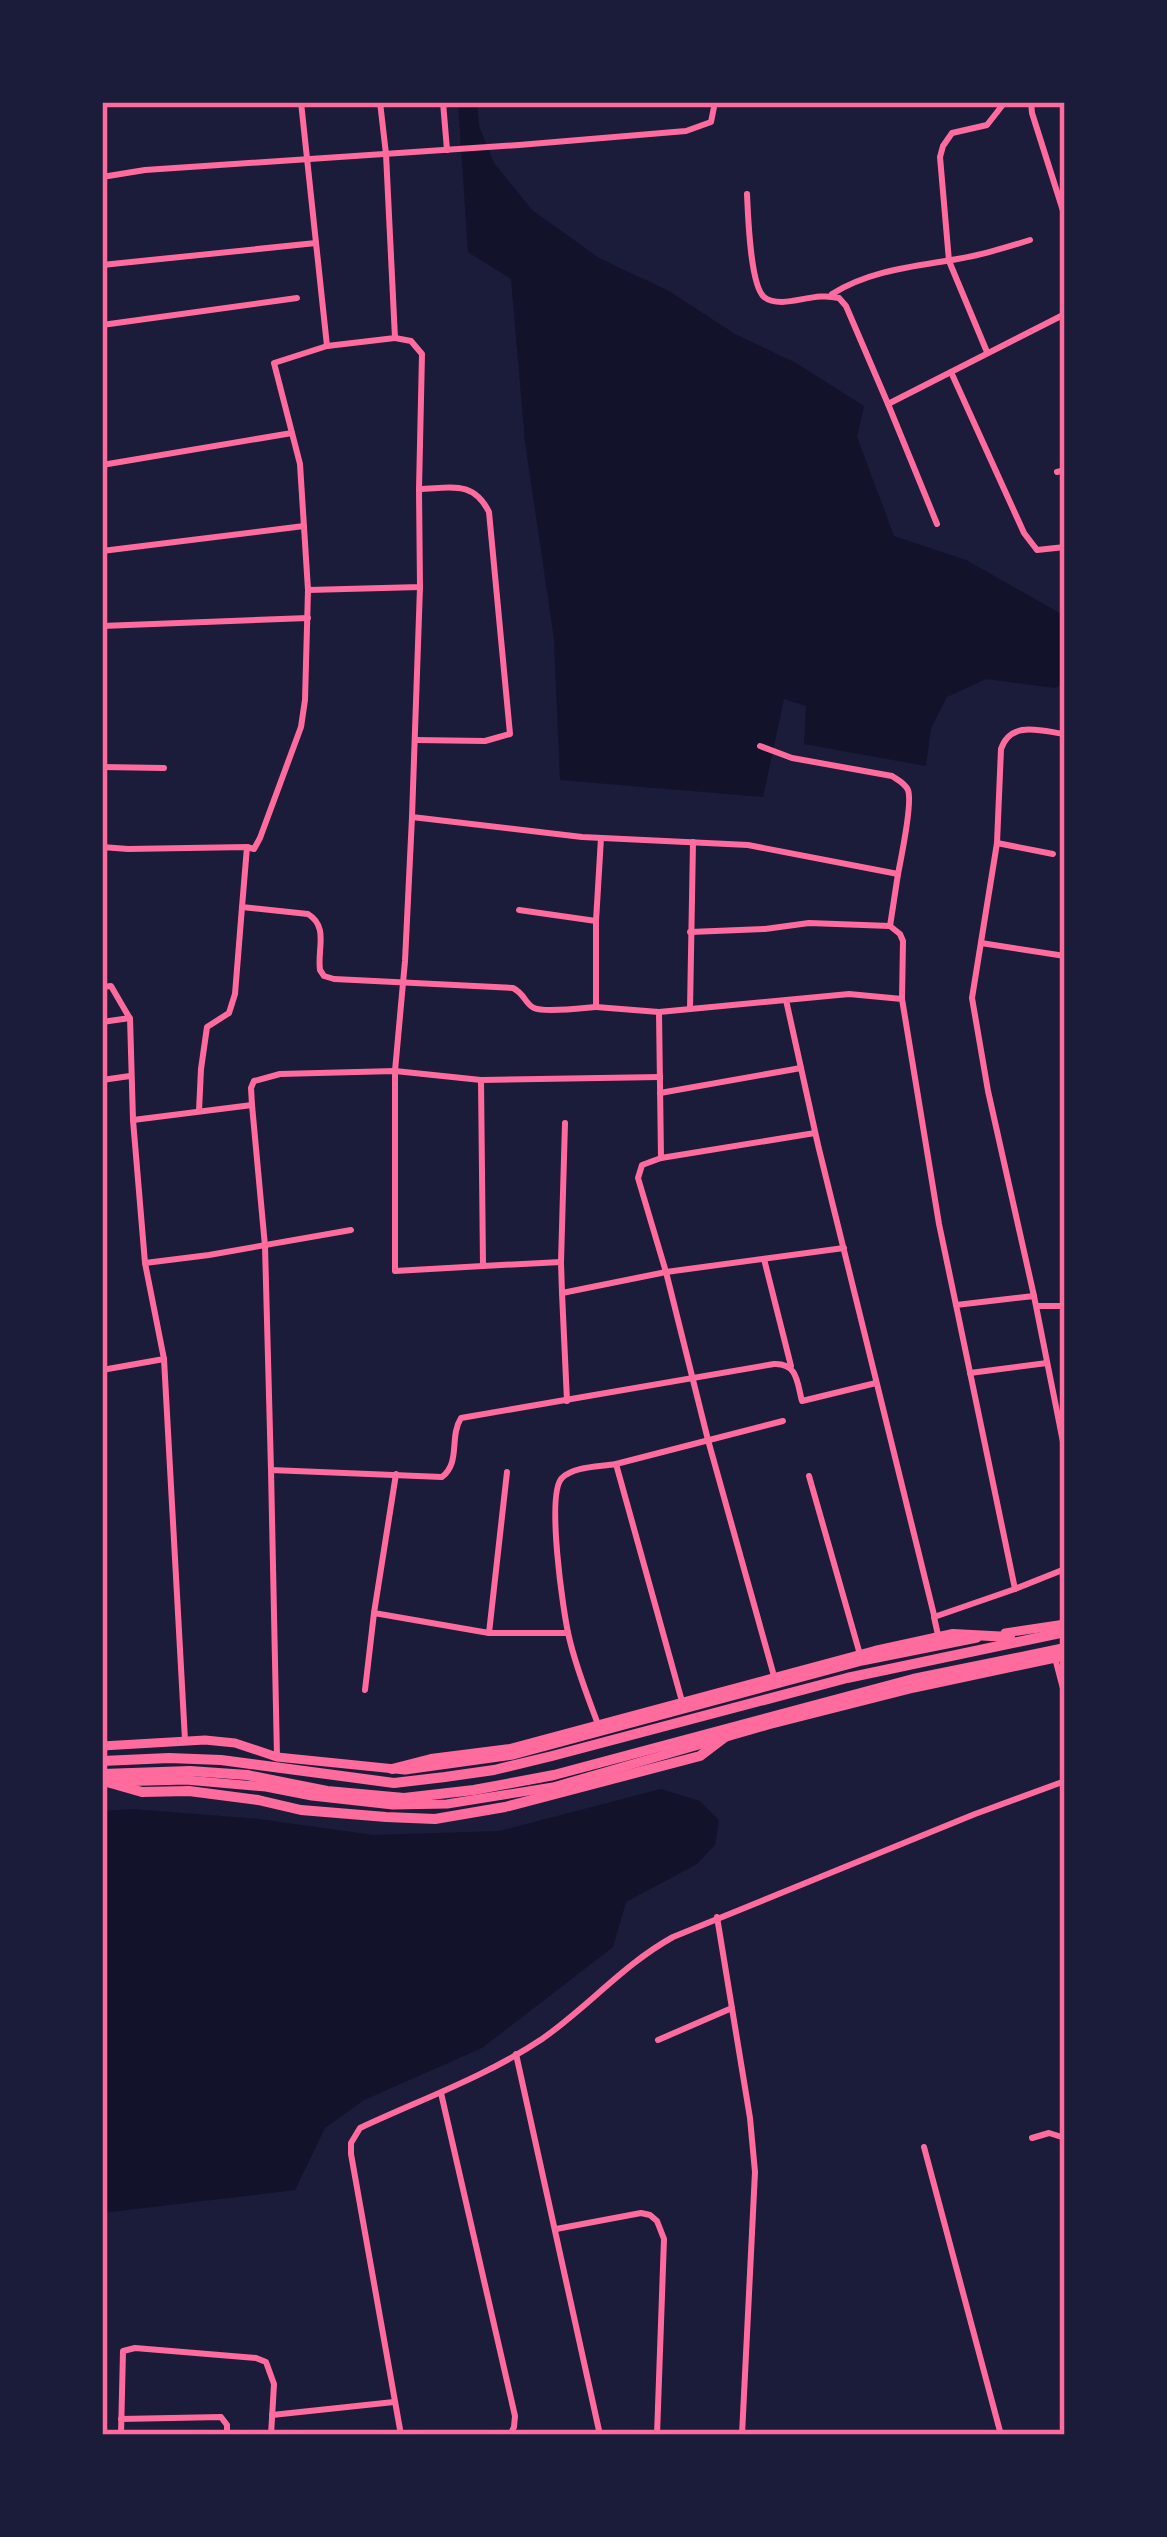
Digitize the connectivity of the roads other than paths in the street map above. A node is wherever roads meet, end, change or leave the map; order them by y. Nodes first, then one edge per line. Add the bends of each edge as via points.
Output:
1 (111, 102) edge
2 (301, 102) edge
3 (380, 102) edge
4 (443, 102) edge
5 (715, 102) edge
6 (1005, 102) edge
7 (1031, 102) edge
8 (102, 104) edge
9 (447, 150) junction
10 (386, 154) junction
11 (307, 159) junction
12 (102, 177) edge
13 (747, 194) dead end
14 (1065, 217) edge
15 (1030, 240) dead end
16 (316, 243) junction
17 (949, 261) junction
18 (102, 265) edge
19 (830, 295) junction
20 (298, 298) dead end
21 (1065, 314) edge
22 (102, 325) edge
23 (395, 338) junction
24 (327, 346) junction
25 (988, 353) junction
26 (951, 372) junction
27 (889, 404) junction
28 (292, 433) junction
29 (102, 464) edge
30 (419, 489) junction
31 (937, 524) dead end
32 (304, 526) junction
33 (1065, 547) edge
34 (102, 551) edge
35 (420, 587) junction
36 (308, 590) junction
37 (308, 618) junction
38 (102, 626) edge
39 (1065, 734) edge
40 (415, 740) junction
41 (760, 746) dead end
42 (102, 766) edge
43 (164, 768) dead end
44 (412, 817) junction
45 (601, 838) junction
46 (693, 842) junction
47 (997, 843) junction
48 (102, 847) edge
49 (247, 847) junction
50 (1053, 854) dead end
51 (898, 874) junction
52 (242, 907) junction
53 (519, 910) dead end
54 (596, 921) junction
55 (890, 926) junction
56 (690, 932) junction
57 (981, 944) junction
58 (1065, 956) edge
59 (403, 980) junction
60 (102, 987) edge
61 (902, 999) junction
62 (786, 1000) junction
63 (596, 1007) junction
64 (690, 1009) junction
65 (659, 1012) junction
66 (130, 1018) junction
67 (102, 1022) edge
68 (801, 1068) junction
69 (395, 1071) junction
70 (130, 1076) junction
71 (660, 1077) junction
72 (102, 1080) edge
73 (481, 1080) junction
74 (660, 1093) junction
75 (252, 1105) junction
76 (200, 1111) junction
77 (134, 1120) junction
78 (566, 1123) dead end
79 (815, 1133) junction
80 (661, 1158) junction
81 (351, 1230) dead end
82 (265, 1246) junction
83 (844, 1249) junction
84 (764, 1259) junction
85 (561, 1262) junction
86 (145, 1263) junction
87 (483, 1266) junction
88 (666, 1272) junction
89 (562, 1293) junction
90 (1034, 1296) junction
91 (956, 1305) junction
92 (1037, 1306) junction
93 (1065, 1306) edge
94 (164, 1359) junction
95 (1047, 1363) junction
96 (791, 1366) junction
97 (102, 1370) edge
98 (970, 1373) junction
99 (692, 1380) junction
100 (876, 1383) junction
101 (566, 1401) junction
102 (783, 1420) dead end
103 (708, 1439) junction
104 (1065, 1452) edge
105 (616, 1464) junction
106 (271, 1470) junction
107 (507, 1472) dead end
108 (396, 1474) junction
109 (809, 1476) dead end
110 (1065, 1569) edge
111 (1016, 1588) junction
112 (374, 1613) junction
113 (934, 1616) junction
114 (1065, 1628) edge
115 (489, 1633) junction
116 (568, 1633) junction
117 (1031, 1638) junction
118 (940, 1646) junction
119 (1062, 1654) edge
120 (862, 1661) junction
121 (776, 1684) junction
122 (364, 1690) dead end
123 (1065, 1696) edge
124 (684, 1708) junction
125 (740, 1726) junction
126 (600, 1732) junction
127 (185, 1740) junction
128 (102, 1746) edge
129 (273, 1754) junction
130 (102, 1761) edge
131 (392, 1769) junction
132 (104, 1780) edge
133 (1065, 1780) edge
134 (717, 1917) junction
135 (733, 2008) junction
136 (658, 2040) dead end
137 (516, 2054) junction
138 (442, 2093) junction
139 (1032, 2138) dead end
140 (1065, 2138) edge
141 (924, 2147) dead end
142 (555, 2230) junction
143 (395, 2402) junction
144 (272, 2415) junction
145 (122, 2419) junction
146 (121, 2435) edge
147 (227, 2435) edge
148 (271, 2435) edge
149 (401, 2435) edge
150 (509, 2435) edge
151 (600, 2435) edge
152 (657, 2435) edge
153 (742, 2435) edge
154 (1001, 2435) edge

1 - 8 street
2 - 11 street
3 - 10 street
4 - 9 street
5 - 9 street via 711,122 686,131
6 - 17 street via 987,125 952,133 943,146
7 - 14 street
9 - 10 street
10 - 11 street
10 - 23 street
11 - 12 street
11 - 16 street
13 - 19 street via 752,262 765,298
15 - 17 street
16 - 18 street
16 - 24 street
17 - 19 street via 874,274
17 - 25 street
19 - 27 street via 846,306
20 - 22 street
21 - 25 street
23 - 24 street
23 - 30 street via 422,354
24 - 28 street via 274,363
25 - 26 street
26 - 27 street
26 - 33 street via 1024,533 1037,550
27 - 31 street
28 - 29 street
28 - 32 street
30 - 35 street
30 - 40 street via 476,492 489,512 510,734
32 - 34 street
32 - 36 street
35 - 36 street
35 - 40 street
36 - 37 street
37 - 38 street
37 - 49 street via 301,727 260,838
39 - 47 street via 1024,729 1005,738
40 - 44 street
41 - 51 street via 902,782 908,805
42 - 43 street
44 - 45 street
44 - 59 street
45 - 46 street
45 - 54 street
46 - 51 street via 748,844
46 - 56 street
47 - 50 street
47 - 57 street
48 - 49 street
49 - 52 street
51 - 55 street
52 - 59 street via 315,918 325,976
52 - 76 street via 235,994 229,1013 207,1027
53 - 54 street
54 - 63 street
55 - 56 street
55 - 61 street via 903,941
56 - 64 street
57 - 58 street
57 - 90 street via 975,1016
59 - 63 street via 513,988 538,1010
59 - 69 street
60 - 66 street via 111,986
61 - 62 street
61 - 91 street
62 - 64 street
62 - 68 street
63 - 65 street
64 - 65 street
65 - 71 street
66 - 67 street
66 - 70 street
68 - 74 street
68 - 79 street
69 - 73 street
69 - 75 street via 266,1077 254,1081
69 - 87 street via 395,1271
70 - 72 street
70 - 77 street
71 - 73 street
71 - 74 street
73 - 87 street
74 - 80 street
75 - 76 street
75 - 82 street
76 - 77 street
77 - 86 street
78 - 85 street
79 - 80 street
79 - 83 street
80 - 88 street via 641,1165 638,1178
81 - 82 street
82 - 86 street
82 - 106 street
83 - 84 street
83 - 100 street
84 - 88 street
84 - 96 street
85 - 87 street
85 - 89 street
86 - 94 street
88 - 89 street
88 - 99 street
89 - 101 street
90 - 91 street
90 - 92 street
91 - 98 street
92 - 93 street
92 - 95 street
94 - 97 street
94 - 127 street
95 - 98 street
95 - 104 street
96 - 99 street
96 - 100 street via 802,1401
98 - 111 street
99 - 101 street
99 - 103 street
100 - 113 street
101 - 108 street via 461,1418 451,1470 431,1478
102 - 103 street
103 - 105 street
103 - 121 street
105 - 116 street via 565,1474 556,1484
105 - 124 street
106 - 108 street
106 - 129 street
107 - 115 street
108 - 112 street
109 - 120 street
110 - 111 street
111 - 113 street
112 - 115 street
112 - 122 street
113 - 118 street
114 - 117 highway
114 - 118 main road
115 - 116 street
116 - 126 street
117 - 130 highway via 445,1777 394,1783 221,1760
117 - 131 highway via 952,1634 510,1749
118 - 120 main road
119 - 123 street
119 - 125 highway via 913,1679
119 - 132 main road via 553,1787 446,1804
120 - 121 main road
121 - 124 main road
124 - 126 main road
125 - 132 highway via 554,1775 404,1798 190,1771
125 - 132 highway via 700,1756 435,1819 142,1792
126 - 131 main road via 513,1755
127 - 128 main road
127 - 129 main road
129 - 131 main road
133 - 134 street
134 - 135 street
134 - 137 street via 643,1954
135 - 136 street
135 - 153 street via 755,2173
137 - 138 street
137 - 142 street
138 - 143 street via 360,2128 351,2143
138 - 150 street via 515,2416
139 - 140 street
141 - 154 street
142 - 151 street
142 - 152 street via 641,2213 660,2228
143 - 144 street
143 - 149 street
144 - 145 street via 266,2362 135,2348 123,2351
144 - 148 street
145 - 146 street
145 - 147 street via 221,2417

